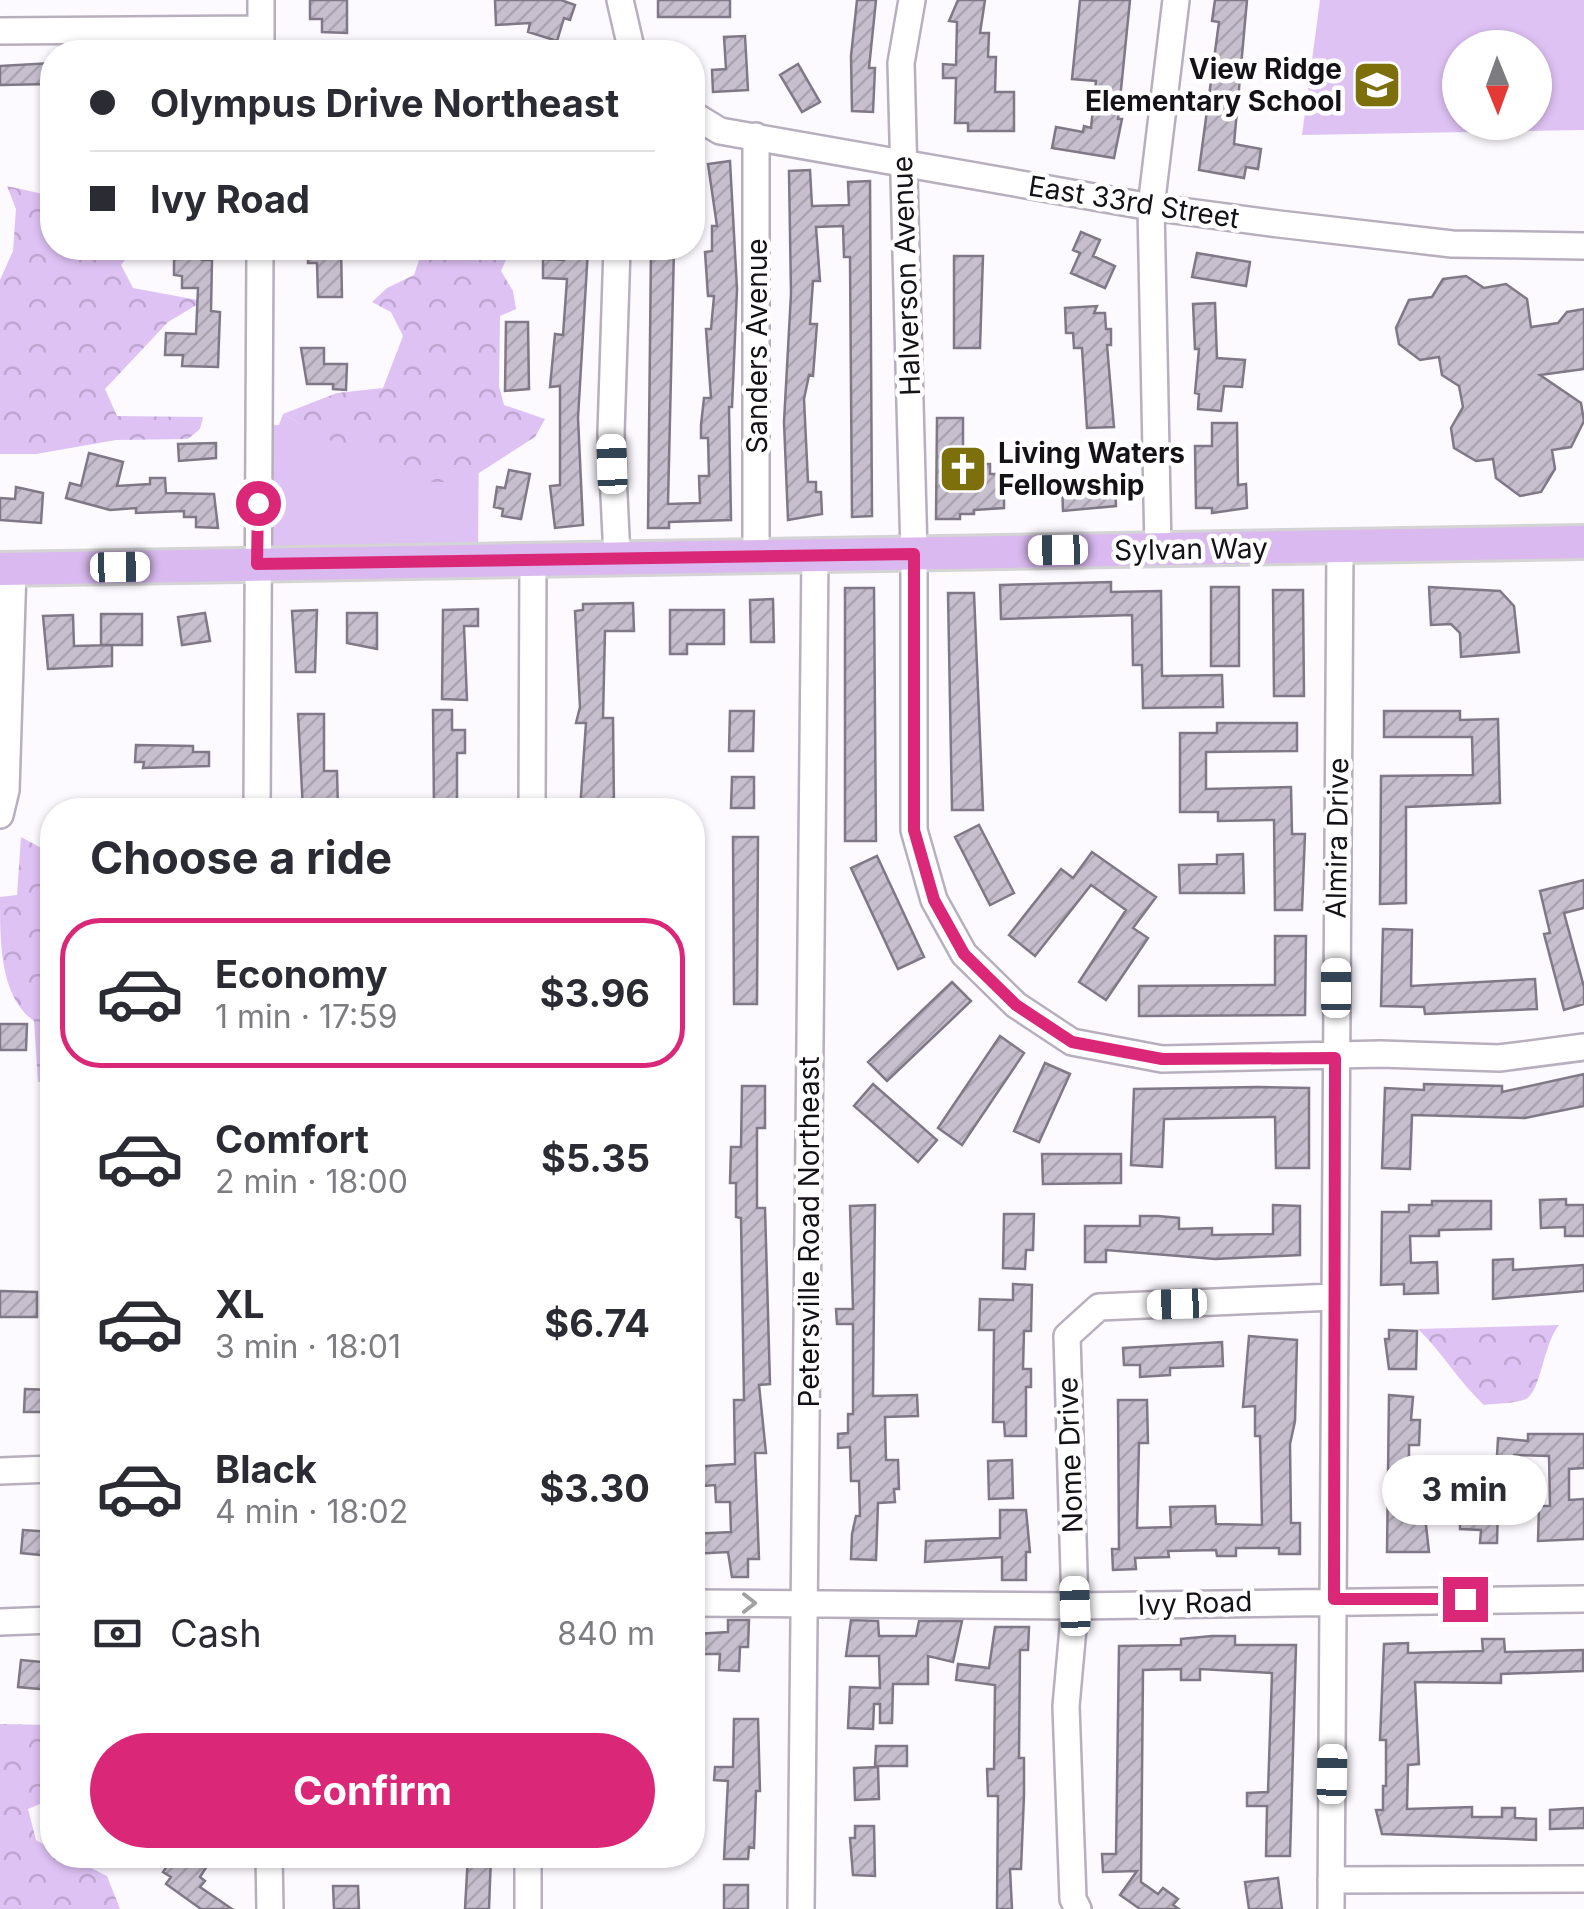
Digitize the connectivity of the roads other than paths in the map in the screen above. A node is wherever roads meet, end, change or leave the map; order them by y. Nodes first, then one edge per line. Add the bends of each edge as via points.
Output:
1 (261, 0) edge
2 (620, 0) edge
3 (912, 0) edge
4 (1176, 0) edge
5 (0, 30) edge
6 (237, 40) edge
7 (261, 40) edge
8 (629, 40) edge
9 (705, 121) edge
10 (756, 136) junction
11 (903, 165) junction
12 (1151, 207) junction
13 (1584, 246) edge
14 (260, 260) edge
15 (617, 260) edge
16 (1584, 542) edge
17 (1340, 547) junction
18 (1158, 549) junction
19 (914, 554) junction
20 (756, 556) junction
21 (814, 556) junction
22 (616, 558) junction
23 (533, 560) junction
24 (257, 564) junction
25 (6, 569) edge
26 (258, 798) edge
27 (532, 798) edge
28 (0, 815) edge
29 (1584, 1047) edge
30 (1335, 1058) junction
31 (1334, 1297) junction
32 (40, 1470) edge
33 (0, 1471) edge
34 (1584, 1598) edge
35 (1334, 1599) junction
36 (705, 1603) edge
37 (806, 1603) junction
38 (1075, 1606) junction
39 (40, 1620) edge
40 (0, 1622) edge
41 (269, 1868) edge
42 (528, 1868) edge
43 (1331, 1880) junction
44 (1584, 1880) edge
45 (270, 1909) edge
46 (528, 1909) edge
47 (801, 1909) edge
48 (1078, 1909) edge
49 (1331, 1909) edge

1 - 7 street
2 - 8 street
3 - 11 street, Halverson Avenue via 901,62
4 - 12 street
5 - 6 street
9 - 10 street, East 33rd Street
10 - 11 street, East 33rd Street
10 - 20 street, Sanders Avenue
11 - 12 street, East 33rd Street
11 - 19 street, Halverson Avenue
12 - 13 street, East 33rd Street via 1452,244
12 - 18 street
14 - 24 street
15 - 22 street via 611,433
16 - 17 main road, Sylvan Way
17 - 18 main road, Sylvan Way
17 - 30 street, Almira Drive
18 - 19 main road, Sylvan Way
19 - 21 main road, Sylvan Way
19 - 30 street, Halverson Avenue via 914,830 934,900 964,954 1016,1005 1072,1042 1162,1059
20 - 21 main road, Sylvan Way
20 - 22 main road, Sylvan Way
21 - 37 street, Petersville Road Northeast
22 - 23 main road, Sylvan Way
23 - 24 main road, Sylvan Way
23 - 27 street
24 - 25 main road, Sylvan Way
24 - 26 street
25 - 28 street via 6,790
29 - 30 street, Halverson Avenue via 1499,1058
30 - 31 street, Almira Drive
31 - 35 street, Almira Drive
31 - 38 street, Nome Drive via 1099,1307 1067,1336
32 - 33 street
34 - 35 street, Ivy Road
35 - 38 street, Ivy Road
35 - 43 street, Almira Drive
36 -> 37 street, Ivy Road
37 - 38 street, Ivy Road
37 - 47 street, Petersville Road Northeast
38 - 48 street, Nome Drive via 1066,1706 1072,1900
39 - 40 street
41 - 45 street
42 - 46 street
43 - 44 street
43 - 49 street, Almira Drive

